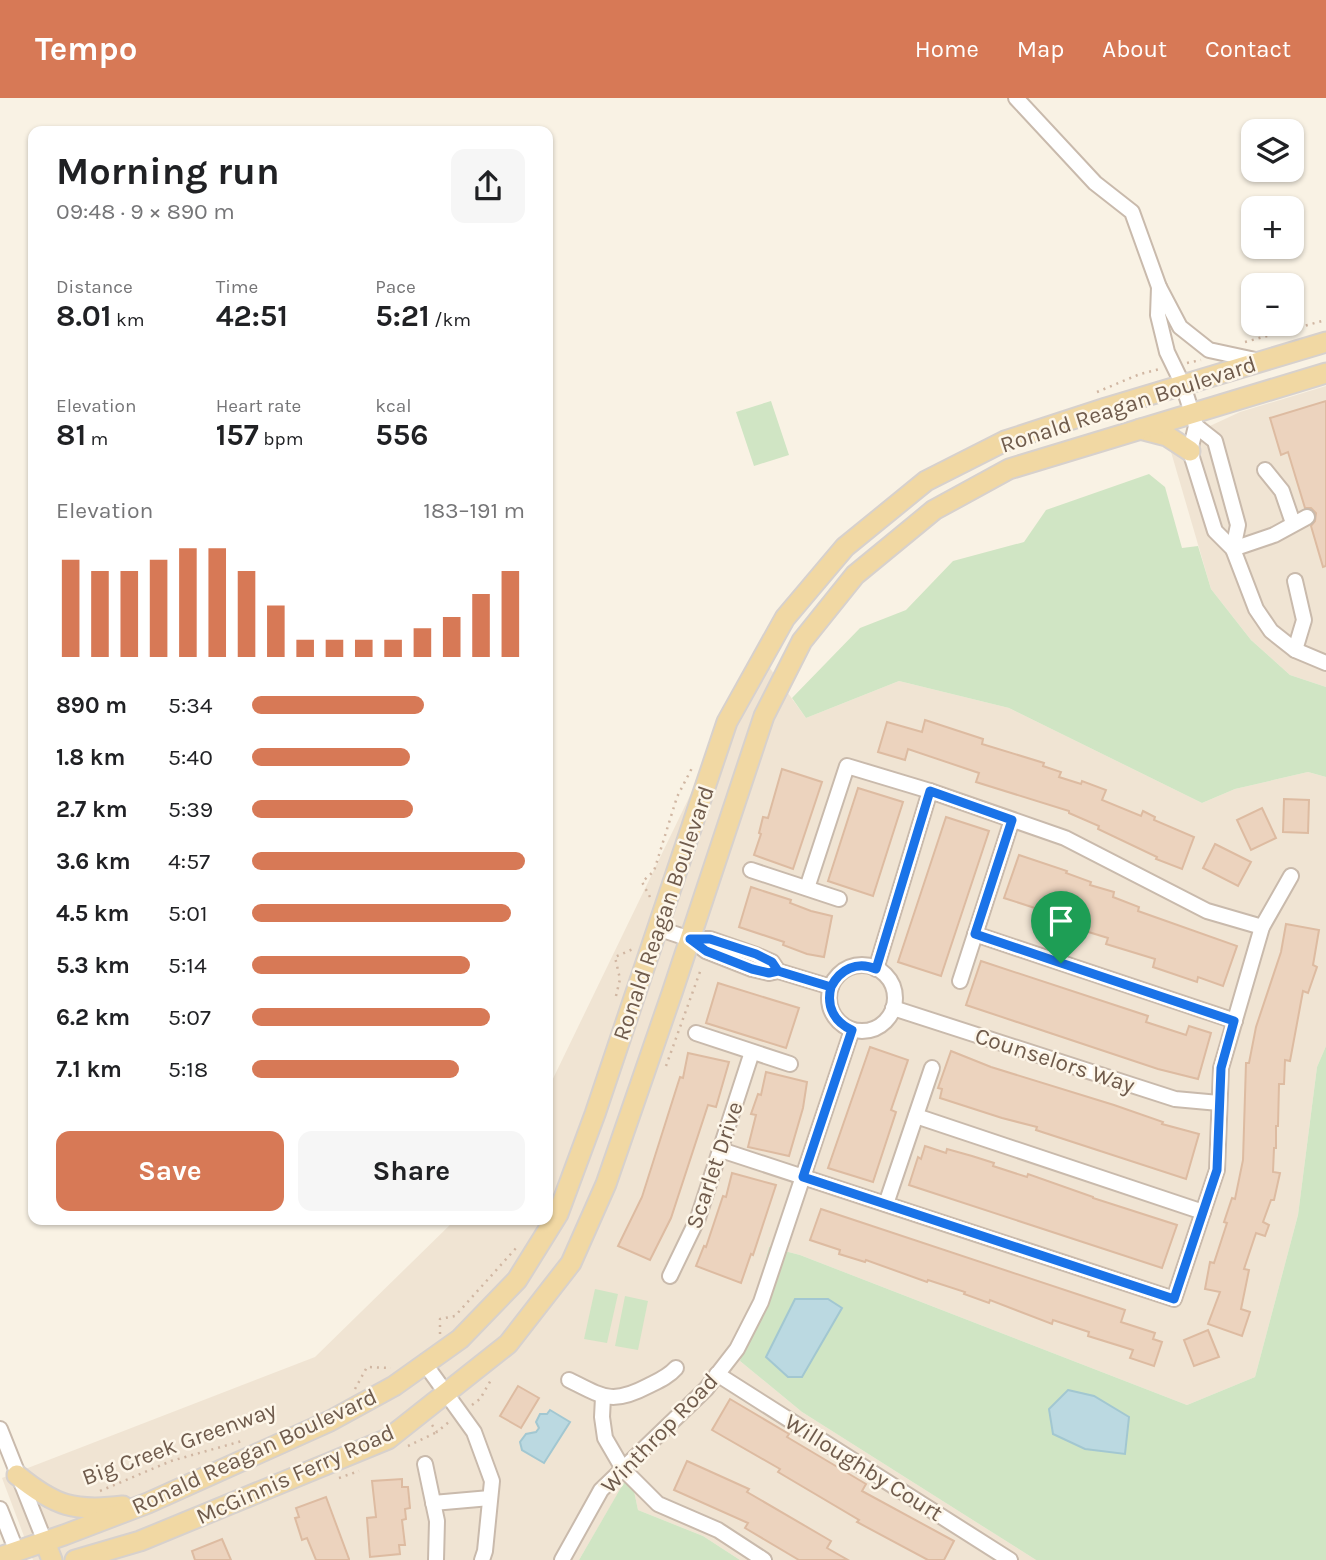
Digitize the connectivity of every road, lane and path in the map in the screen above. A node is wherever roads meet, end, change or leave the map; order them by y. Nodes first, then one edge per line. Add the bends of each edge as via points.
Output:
1 (1016, 98) edge
2 (1159, 287) junction
3 (1326, 320) edge
4 (1326, 342) edge
5 (1237, 344) dead end
6 (1262, 361) junction
7 (1326, 373) edge
8 (1183, 385) junction
9 (1194, 420) junction
10 (1139, 429) junction
11 (1190, 451) junction
12 (1265, 470) dead end
13 (1307, 517) dead end
14 (1293, 523) junction
15 (1233, 549) junction
16 (1295, 581) dead end
17 (1295, 650) junction
18 (1326, 663) edge
19 (930, 791) junction
20 (1012, 820) junction
21 (751, 870) dead end
22 (1291, 876) dead end
23 (642, 882) dead end
24 (807, 888) junction
25 (839, 899) dead end
26 (651, 900) dead end
27 (1262, 927) junction
28 (657, 928) junction
29 (975, 934) junction
30 (690, 939) junction
31 (635, 948) dead end
32 (615, 957) dead end
33 (876, 969) junction
34 (960, 981) dead end
35 (831, 987) junction
36 (893, 1008) junction
37 (1234, 1021) junction
38 (852, 1030) junction
39 (696, 1033) dead end
40 (752, 1052) junction
41 (790, 1064) dead end
42 (932, 1068) dead end
43 (1219, 1103) junction
44 (916, 1116) junction
45 (721, 1150) junction
46 (803, 1177) junction
47 (886, 1204) junction
48 (1203, 1212) junction
49 (553, 1222) edge
50 (551, 1225) edge
51 (519, 1245) dead end
52 (670, 1276) dead end
53 (440, 1319) dead end
54 (425, 1364) junction
55 (367, 1367) dead end
56 (676, 1368) dead end
57 (717, 1374) junction
58 (569, 1380) dead end
59 (447, 1393) junction
60 (352, 1394) dead end
61 (603, 1397) junction
62 (0, 1429) edge
63 (243, 1440) dead end
64 (425, 1464) dead end
65 (623, 1469) junction
66 (17, 1475) junction
67 (98, 1491) dead end
68 (490, 1497) junction
69 (148, 1503) junction
70 (433, 1503) junction
71 (0, 1509) edge
72 (140, 1542) junction
73 (49, 1551) edge
74 (12, 1556) edge
75 (75, 1560) edge
76 (105, 1560) edge
77 (436, 1560) edge
78 (482, 1560) edge
79 (562, 1560) edge
80 (764, 1560) edge
81 (1010, 1560) edge

1 - 2 street via 1095,183 1132,212
2 - 6 street via 1180,327 1209,349
2 - 8 street via 1158,315 1167,352
3 - 5 path
4 - 6 main road, Ronald Reagan Boulevard
6 - 8 main road, Ronald Reagan Boulevard
7 - 9 main road, Ronald Reagan Boulevard
8 - 9 street
8 - 28 main road, Ronald Reagan Boulevard via 1006,441 926,481 845,547 785,618 727,722
9 - 10 main road, Ronald Reagan Boulevard
9 - 11 street
9 - 15 street via 1215,441 1238,525
10 - 11 main road via 1167,436
10 - 30 main road, Ronald Reagan Boulevard via 1009,468 934,510 855,575 802,641 764,716
11 - 15 street via 1215,531
12 - 14 street via 1282,491
13 - 14 street
14 - 15 street
15 - 17 street via 1256,609 1271,631
16 - 17 street via 1304,620
17 - 18 street
19 - 20 street
19 - 24 street via 847,766
19 - 33 street
20 - 27 street via 1065,838 1207,911
20 - 29 street
21 - 24 street
22 - 27 street
23 - 26 path
24 - 25 street
27 - 37 street
28 - 30 street
28 - 49 main road, Ronald Reagan Boulevard via 595,1114
29 - 34 street
29 - 37 street
30 - 35 street via 710,939 756,954 778,971
30 - 59 main road, McGinnis Ferry Road via 606,1184 571,1263 508,1344
31 - 32 path
33 - 35 street via 864,965 848,969
33 - 36 street via 892,985
35 - 38 street via 832,1011
36 - 38 street via 888,1019 874,1029
36 - 43 street, Counselors Way via 1175,1099
37 - 43 street via 1221,1068
38 - 46 street, Winthrop Road
39 - 40 street
40 - 41 street
40 - 45 street, Scarlet Drive
42 - 44 street
43 - 48 street via 1217,1170
44 - 47 street
44 - 48 street
45 - 46 street
45 - 52 street, Scarlet Drive via 698,1218
46 - 47 street
46 - 57 street, Winthrop Road via 761,1302 737,1349
47 - 48 street via 1174,1299
50 - 54 main road, Ronald Reagan Boulevard via 517,1280 460,1339
51 - 53 path via 455,1316
54 - 59 street
54 - 69 main road, Ronald Reagan Boulevard via 330,1421
55 - 60 path
56 - 61 street via 628,1397
57 - 65 street, Winthrop Road
57 - 81 street, Willoughby Court
58 - 61 street
59 - 68 street via 474,1432 492,1481
59 - 72 main road, McGinnis Ferry Road via 388,1439
61 - 65 street via 605,1438
62 - 66 street
63 - 67 path, Big Creek Greenway via 172,1461
64 - 70 street
65 - 79 street, Winthrop Road via 601,1490
65 - 80 street via 658,1504 718,1530
66 - 69 main road via 69,1507
66 - 73 street
68 - 70 street
68 - 78 street
69 - 73 main road, Ronald Reagan Boulevard
70 - 77 street
71 - 74 street
72 - 75 main road, McGinnis Ferry Road
72 - 76 main road
73 - 74 main road

